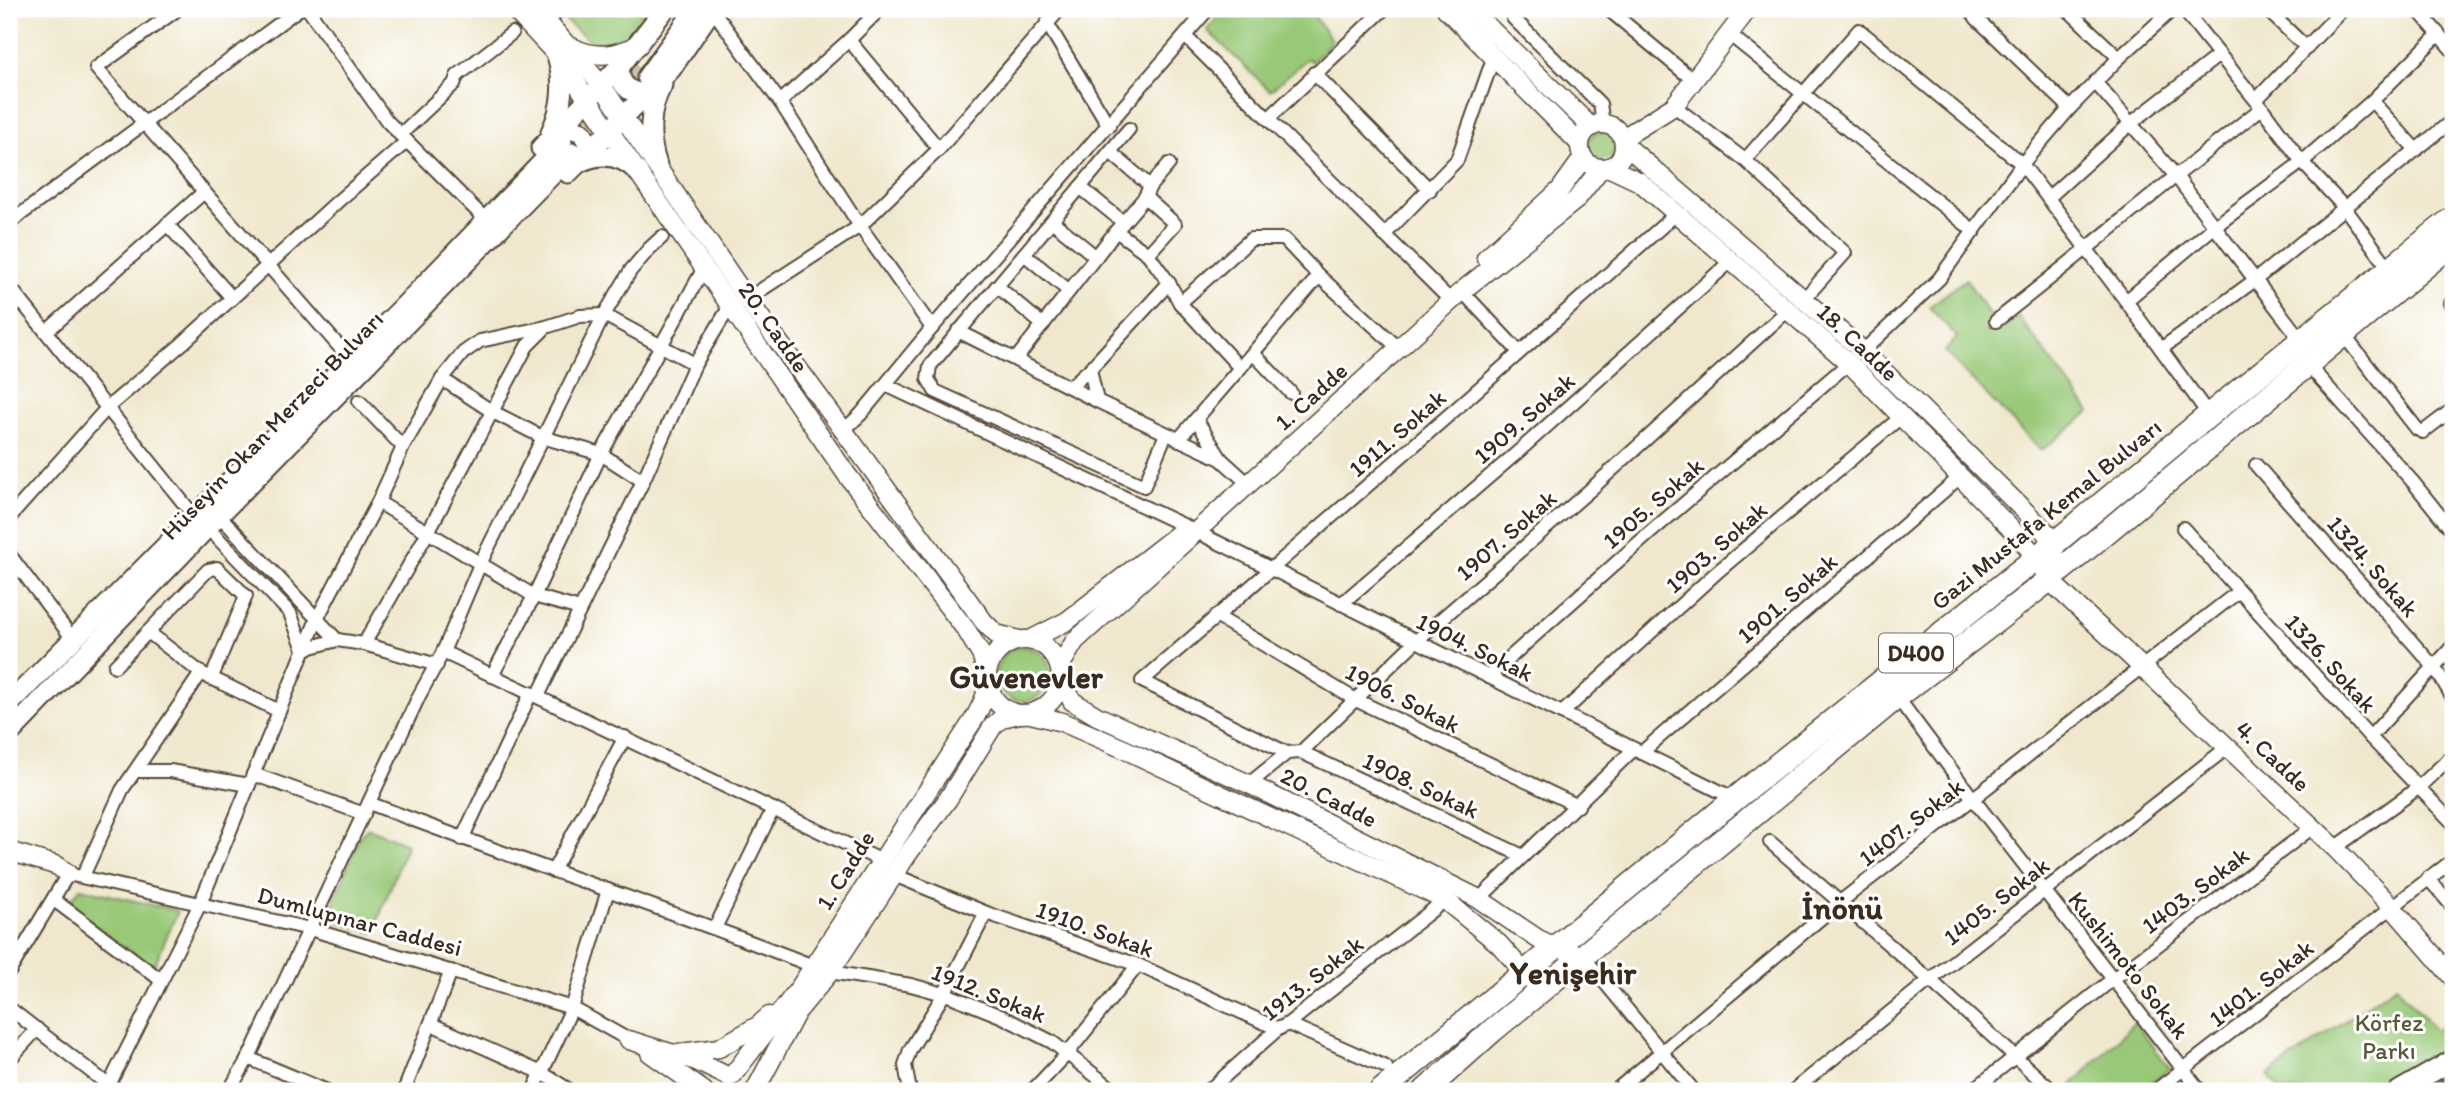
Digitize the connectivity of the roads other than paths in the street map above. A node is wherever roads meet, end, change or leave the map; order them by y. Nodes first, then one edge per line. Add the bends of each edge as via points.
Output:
1 (178, 9) edge
2 (299, 9) edge
3 (308, 9) edge
4 (514, 9) edge
5 (665, 9) edge
6 (680, 9) edge
7 (696, 9) edge
8 (712, 9) edge
9 (880, 9) edge
10 (1060, 9) edge
11 (1208, 9) edge
12 (1384, 9) edge
13 (1446, 9) edge
14 (1470, 9) edge
15 (1517, 9) edge
16 (1748, 9) edge
17 (1970, 9) edge
18 (2067, 9) edge
19 (2174, 9) edge
20 (2183, 9) edge
21 (2266, 9) edge
22 (2343, 9) edge
23 (2417, 9) edge
24 (1614, 11) edge
25 (548, 13) edge
26 (1047, 23) junction
27 (512, 33) dead end
28 (1728, 34) junction
29 (2439, 34) junction
30 (1185, 36) junction
31 (849, 40) junction
32 (639, 45) junction
33 (2307, 48) junction
34 (562, 49) junction
35 (2453, 51) edge
36 (2219, 55) junction
37 (1494, 56) junction
38 (2119, 58) junction
39 (671, 69) junction
40 (1314, 73) junction
41 (640, 74) junction
42 (1693, 80) junction
43 (2095, 82) junction
44 (595, 93) junction
45 (1802, 94) junction
46 (2372, 101) junction
47 (780, 102) junction
48 (2259, 104) junction
49 (1674, 106) junction
50 (2070, 107) junction
51 (1269, 118) junction
52 (2453, 120) edge
53 (142, 123) junction
54 (2130, 124) junction
55 (618, 125) junction
56 (1109, 126) junction
57 (1597, 126) junction
58 (1129, 129) dead end
59 (403, 139) junction
60 (1623, 141) junction
61 (566, 149) junction
62 (939, 149) junction
63 (2416, 150) junction
64 (1582, 151) junction
65 (1110, 152) junction
66 (1745, 160) junction
67 (2302, 162) junction
68 (1169, 164) dead end
69 (2022, 164) junction
70 (657, 165) junction
71 (1604, 168) junction
72 (638, 172) junction
73 (2175, 175) junction
74 (1080, 187) junction
75 (1430, 190) junction
76 (1148, 191) junction
77 (204, 192) junction
78 (2048, 198) junction
79 (2344, 207) junction
80 (479, 213) junction
81 (1677, 213) junction
82 (2453, 218) edge
83 (1052, 221) junction
84 (9, 223) edge
85 (167, 224) junction
86 (860, 226) junction
87 (1120, 227) junction
88 (2214, 227) junction
89 (1974, 231) junction
90 (1384, 235) junction
91 (662, 237) dead end
92 (2453, 243) edge
93 (2087, 250) junction
94 (1024, 254) junction
95 (1148, 254) junction
96 (1096, 257) junction
97 (1732, 260) junction
98 (269, 264) junction
99 (704, 268) junction
100 (2389, 268) junction
101 (1319, 276) junction
102 (2255, 280) junction
103 (1169, 283) junction
104 (9, 286) edge
105 (997, 286) junction
106 (1069, 291) junction
107 (1454, 293) junction
108 (232, 298) junction
109 (747, 299) junction
110 (1804, 299) junction
111 (21, 301) junction
112 (2126, 301) junction
113 (1180, 303) junction
114 (730, 306) junction
115 (9, 310) edge
116 (1788, 310) junction
117 (604, 315) junction
118 (1996, 321) dead end
119 (1043, 325) junction
120 (546, 327) junction
121 (932, 328) junction
122 (46, 331) junction
123 (958, 331) junction
124 (2343, 334) junction
125 (2301, 340) junction
126 (1392, 343) junction
127 (1028, 344) junction
128 (661, 345) junction
129 (2161, 349) junction
130 (343, 351) junction
131 (1863, 351) junction
132 (1519, 352) junction
133 (1253, 353) junction
134 (1016, 359) junction
135 (1849, 363) junction
136 (695, 364) junction
137 (2307, 364) junction
138 (1240, 368) junction
139 (1090, 369) junction
140 (1044, 374) junction
141 (442, 379) junction
142 (886, 386) junction
143 (1070, 387) junction
144 (1291, 393) dead end
145 (359, 401) dead end
146 (1097, 401) junction
147 (107, 408) junction
148 (2453, 409) edge
149 (493, 412) junction
150 (2209, 415) junction
151 (1901, 417) junction
152 (1196, 419) junction
153 (843, 431) junction
154 (1166, 434) junction
155 (542, 437) junction
156 (1178, 440) junction
157 (403, 447) junction
158 (601, 454) junction
159 (1221, 459) junction
160 (2256, 465) dead end
161 (1960, 477) junction
162 (1242, 478) junction
163 (643, 481) junction
164 (378, 502) junction
165 (208, 516) junction
166 (9, 518) edge
167 (2183, 528) dead end
168 (1192, 530) junction
169 (428, 532) junction
170 (2453, 532) edge
171 (2056, 542) junction
172 (9, 554) edge
173 (2036, 556) junction
174 (480, 564) junction
175 (1272, 569) junction
176 (2049, 580) junction
177 (2238, 592) junction
178 (534, 596) junction
179 (1341, 604) junction
180 (580, 609) junction
181 (1216, 617) junction
182 (317, 619) junction
183 (148, 632) junction
184 (72, 638) junction
185 (337, 640) junction
186 (1025, 640) junction
187 (1416, 641) junction
188 (364, 644) junction
189 (2453, 646) edge
190 (304, 649) junction
191 (443, 652) junction
192 (437, 665) junction
193 (115, 666) dead end
194 (2143, 668) junction
195 (2435, 668) junction
196 (1060, 671) junction
197 (206, 676) junction
198 (492, 676) junction
199 (1488, 677) junction
200 (987, 680) junction
201 (534, 694) junction
202 (1898, 697) junction
203 (2453, 698) edge
204 (1356, 700) junction
205 (9, 704) edge
206 (279, 711) junction
207 (1562, 713) junction
208 (1025, 714) junction
209 (9, 734) edge
210 (625, 737) junction
211 (2370, 737) junction
212 (2228, 747) junction
213 (1638, 751) junction
214 (1301, 752) junction
215 (1287, 753) junction
216 (2453, 755) edge
217 (136, 771) junction
218 (251, 780) junction
219 (1249, 784) junction
220 (2418, 788) junction
221 (1735, 799) junction
222 (1974, 800) junction
223 (1578, 806) junction
224 (366, 808) junction
225 (773, 809) junction
226 (2453, 824) edge
227 (2313, 827) junction
228 (462, 839) junction
229 (1770, 842) dead end
230 (2335, 848) junction
231 (9, 851) edge
232 (1524, 856) junction
233 (880, 860) junction
234 (2453, 860) edge
235 (9, 861) edge
236 (553, 871) junction
237 (76, 875) junction
238 (894, 875) junction
239 (2428, 878) junction
240 (608, 890) junction
241 (2044, 890) junction
242 (1479, 899) junction
243 (54, 900) junction
244 (1445, 900) junction
245 (1840, 902) junction
246 (200, 904) junction
247 (2391, 906) junction
248 (2453, 907) edge
249 (986, 913) junction
250 (715, 928) junction
251 (310, 929) junction
252 (1555, 947) junction
253 (1583, 956) junction
254 (1138, 965) junction
255 (821, 969) junction
256 (451, 971) junction
257 (1524, 971) junction
258 (9, 972) edge
259 (2453, 978) edge
260 (2113, 979) junction
261 (162, 980) junction
262 (1930, 980) junction
263 (800, 987) junction
264 (1541, 991) junction
265 (944, 994) junction
266 (9, 1008) edge
267 (572, 1008) junction
268 (431, 1024) junction
269 (1283, 1027) junction
270 (37, 1030) junction
271 (629, 1040) junction
272 (1661, 1052) junction
273 (673, 1054) junction
274 (1067, 1054) junction
275 (2015, 1057) junction
276 (248, 1058) junction
277 (9, 1060) edge
278 (2453, 1060) edge
279 (1386, 1067) dead end
280 (2184, 1069) junction
281 (542, 1073) junction
282 (731, 1077) junction
283 (2453, 1087) edge
284 (111, 1089) edge
285 (1430, 1090) edge
286 (229, 1091) edge
287 (327, 1091) edge
288 (404, 1091) edge
289 (533, 1091) edge
290 (571, 1091) edge
291 (704, 1091) edge
292 (714, 1091) edge
293 (755, 1091) edge
294 (910, 1091) edge
295 (1032, 1091) edge
296 (1115, 1091) edge
297 (1208, 1091) edge
298 (1381, 1091) edge
299 (1615, 1091) edge
300 (1694, 1091) edge
301 (1793, 1091) edge
302 (1972, 1091) edge
303 (2053, 1091) edge
304 (2155, 1091) edge
305 (2200, 1091) edge
306 (2399, 1091) edge
307 (2446, 1091) edge

1 - 53 street via 96,68
2 - 53 street
3 - 59 street
4 - 34 street, 20. Cadde
5 - 32 main road
6 - 41 main road
7 - 41 main road
8 - 39 main road
8 - 47 street
9 - 31 street
10 - 26 street
11 - 30 street
12 - 40 street
13 - 37 street
14 - 57 street
15 - 57 street via 1513,18 1600,104
16 - 28 street
17 - 50 street
18 - 38 street
19 - 38 street
20 - 36 street
21 - 33 street
22 - 33 street
23 - 29 street
24 - 42 street
25 - 34 street, 20. Cadde
26 - 56 street
26 - 62 street
27 - 59 street via 457,76
28 - 42 street
28 - 45 street
29 - 35 street
29 - 46 street
30 - 51 street
30 - 56 street
31 - 47 street
31 - 62 street
32 - 34 street via 603,56
32 - 41 main road
33 - 48 street
34 - 44 street, 20. Cadde
34 - 61 main road via 561,105 555,125
36 - 48 street
36 - 54 street
37 - 64 street
37 - 75 street via 1457,160
38 - 43 street
39 - 41 main road
39 - 70 main road via 652,114
40 - 51 street
40 - 75 street
41 - 44 main road
41 - 55 main road
42 - 49 street
43 - 50 street
43 - 54 street
44 - 55 street, 20. Cadde
44 - 61 main road
45 - 66 street
45 - 69 street via 1859,30
45 - 89 street
46 - 63 street
46 - 67 street
47 - 86 street
48 - 67 street
48 - 73 street
49 - 60 street
49 - 66 street
50 - 69 street
51 - 90 street
52 - 63 street
53 - 77 street
53 - 84 street
54 - 73 street
54 - 78 street
55 - 61 main road
55 - 70 street, 20. Cadde
55 - 72 street, 20. Cadde
56 - 121 street
57 - 60 street via 1615,128
57 - 64 street via 1586,132
58 - 65 street
59 - 80 street
59 - 98 street
60 - 71 street via 1620,159
60 - 110 street, 18. Cadde
61 - 72 main road via 588,158 605,155 627,162
61 - 80 main road
61 - 165 main road, Hüseyin Okan Merzeci Bulvarı via 406,304
61 - 165 main road via 266,479
62 - 86 street
63 - 79 street
64 - 71 street via 1591,165
64 - 107 street, 1. Cadde via 1560,190
65 - 74 street
65 - 76 street
66 - 110 street via 1845,253
67 - 79 street
67 - 88 street
68 - 76 street
69 - 78 street
69 - 89 street
70 - 109 street, 20. Cadde
71 - 81 street, 18. Cadde via 1640,182
71 - 107 street, 1. Cadde via 1576,200
72 - 99 street, 20. Cadde
73 - 88 street
73 - 93 street
74 - 83 street
74 - 87 street
75 - 90 street
76 - 87 street
76 - 95 street via 1175,224
77 - 85 street
77 - 98 street
78 - 93 street
79 - 100 street
79 - 102 street
80 - 130 main road
81 - 97 street, 18. Cadde
81 - 132 street, 1911. Sokak
82 - 100 highway, Gazi Mustafa Kemal Bulvarı / D400
83 - 94 street
83 - 96 street
85 - 108 street
85 - 122 street
86 - 109 street
86 - 121 street
87 - 95 street
87 - 96 street
88 - 102 street
88 - 112 street
89 - 131 street via 1939,279
90 - 107 street
91 - 117 street via 631,270
92 - 124 highway, Gazi Mustafa Kemal Bulvarı / D400
93 - 112 street
93 - 118 street
94 - 105 street
94 - 106 street
95 - 103 street
96 - 106 street
97 - 116 street, 18. Cadde
97 - 179 street, 1909. Sokak
98 - 108 street
98 - 130 street
99 - 114 street, 20. Cadde
99 - 128 street
100 - 125 highway, Gazi Mustafa Kemal Bulvarı / D400
101 - 113 street via 1284,239 1251,239
101 - 126 street
101 - 133 street
102 - 125 street
102 - 129 street
103 - 113 street
103 - 139 street
104 - 111 street
105 - 119 street
105 - 123 street
106 - 119 street
107 - 126 street, 1. Cadde
107 - 132 street
107 - 168 street, 1. Cadde
108 - 147 street
109 - 153 street, 20. Cadde
110 - 131 street, 18. Cadde
111 - 115 street
111 - 122 street
112 - 129 street
113 - 138 street
114 - 136 street
114 - 200 street, 20. Cadde via 847,475 967,631 982,656
116 - 135 street, 18. Cadde
116 - 187 street, 1907. Sokak
117 - 120 street via 580,316
117 - 128 street
117 - 155 street
119 - 127 street
120 - 141 street via 480,341 463,353
120 - 149 street via 527,346
121 - 142 street
122 - 147 street
123 - 134 street
123 - 154 street via 930,366 928,379 935,391 1144,486
124 - 137 highway, Gazi Mustafa Kemal Bulvarı / D400
124 - 148 street via 2417,429 2423,432
125 - 150 highway, Gazi Mustafa Kemal Bulvarı / D400
126 - 162 street, 1. Cadde
127 - 134 street
127 - 140 street
128 - 136 street
128 - 158 street
129 - 150 street
130 - 165 main road via 228,468
131 - 171 street, 18. Cadde
132 - 175 street, 1911. Sokak
133 - 138 street
133 - 144 street
134 - 140 street
135 - 151 street, 18. Cadde
135 - 199 street, 1905. Sokak
136 - 163 street
137 - 170 street
137 - 176 highway, Gazi Mustafa Kemal Bulvarı / D400
138 - 152 street
139 - 143 street
139 - 146 street
140 - 143 street
141 - 149 street
141 - 157 street
142 - 153 street
142 - 168 street, 1904. Sokak
143 - 146 street
145 - 157 street
146 - 154 street
147 - 165 street
147 - 166 street
149 - 155 street
149 - 169 street
150 - 171 highway, Gazi Mustafa Kemal Bulvarı / D400
151 - 161 street, 18. Cadde
151 - 207 street, 1903. Sokak via 1716,573
152 - 156 street
152 - 159 street
153 - 186 street, 20. Cadde via 984,622 996,634
154 - 156 street
155 - 158 street
155 - 174 street
156 - 159 street
157 - 164 street
158 - 163 street
158 - 178 street
159 - 162 street
160 - 195 street, 1324. Sokak
161 - 173 street, 18. Cadde
161 - 213 street, 1901. Sokak
162 - 168 street, 1. Cadde
163 - 180 street
164 - 169 street
164 - 182 street
165 - 182 street
165 - 184 main road, Hüseyin Okan Merzeci Bulvarı
165 - 190 street via 290,613
165 - 209 main road, Hüseyin Okan Merzeci Bulvarı
167 - 177 street, 1326. Sokak
168 - 175 street, 1904. Sokak
168 - 186 street, 1. Cadde via 1067,621
168 - 196 street, 1. Cadde via 1075,641
169 - 174 street
169 - 188 street
171 - 173 highway, Gazi Mustafa Kemal Bulvarı / D400
171 - 176 street
172 - 184 street
173 - 176 street, 18. Cadde
173 - 221 highway, Gazi Mustafa Kemal Bulvarı / D400
174 - 178 street
174 - 191 street
175 - 179 street, 1904. Sokak
175 - 181 street, 1911. Sokak
176 - 194 street, 4. Cadde
176 - 202 highway, Gazi Mustafa Kemal Bulvarı / D400
177 - 194 street, 1407. Sokak
177 - 211 street, 1326. Sokak
178 - 180 street
178 - 198 street
179 - 187 street, 1904. Sokak
180 - 201 street
181 - 204 street, 1906. Sokak
181 - 215 street, 1911. Sokak via 1142,681
182 - 185 street
182 - 190 street
183 - 193 street
183 - 197 street
183 - 197 street via 208,570 217,568 246,596
184 - 205 main road, Hüseyin Okan Merzeci Bulvarı
185 - 188 street
185 - 190 street
186 - 196 street via 1044,645
186 - 200 street via 1006,645 995,654
187 - 199 street, 1904. Sokak
187 - 204 street, 1907. Sokak
188 - 192 street
189 - 195 street
190 - 206 street
191 - 192 street
191 - 198 street
192 - 224 street
194 - 212 street, 4. Cadde
194 - 222 street, 1407. Sokak
195 - 203 street, 1324. Sokak
195 - 211 street
196 - 208 street via 1053,701
196 - 219 street, 20. Cadde via 1072,701 1097,716
197 - 206 street
197 - 217 street
198 - 201 street
199 - 207 street, 1904. Sokak
200 - 208 street via 1003,708
200 - 233 street, 1. Cadde via 976,716
201 - 210 street
201 - 228 street
202 - 222 street, Kushimoto Sokak
202 - 253 highway, Gazi Mustafa Kemal Bulvarı / D400
204 - 214 street, 1907. Sokak
204 - 223 street, 1906. Sokak
206 - 218 street
207 - 213 street, 1904. Sokak
208 - 238 street, 1. Cadde via 1002,718 993,726
208 - 244 street, 20. Cadde via 1062,722 1126,750
210 - 225 street
210 - 236 street
211 - 220 street, 1326. Sokak
212 - 227 street, 4. Cadde
212 - 241 street, 1405. Sokak
213 - 221 street, 1904. Sokak
213 - 223 street, 1901. Sokak
214 - 215 street
214 - 232 street, 1908. Sokak
215 - 219 street
216 - 220 street
217 - 218 street, 1912. Sokak
217 - 237 street
218 - 224 street, 1912. Sokak
218 - 246 street
219 - 242 street, 20. Cadde
220 - 226 street, 1326. Sokak
220 - 230 street
221 - 252 highway, Gazi Mustafa Kemal Bulvarı / D400
222 - 241 street, Kushimoto Sokak
222 - 245 street, 1407. Sokak
223 - 232 street, 1901. Sokak
224 - 228 street, 1912. Sokak
224 - 251 street
225 - 233 street
225 - 250 street
227 - 230 street, 4. Cadde
227 - 260 street, 1403. Sokak
228 - 236 street, 1912. Sokak
229 - 245 street
230 - 247 street, 4. Cadde
231 - 237 street, Dumlupınar Caddesi
232 - 242 street, 1901. Sokak
233 - 255 street, 1. Cadde
234 - 239 street, 1401. Sokak
235 - 237 street, Dumlupınar Caddesi
236 - 240 street, 1912. Sokak
237 - 243 street
237 - 246 street, Dumlupınar Caddesi
238 - 249 street, 1910. Sokak
238 - 255 street, 1. Cadde
239 - 247 street, 1401. Sokak
239 - 248 street
240 - 250 street, 1912. Sokak
240 - 267 street
241 - 260 street, Kushimoto Sokak
241 - 262 street, 1405. Sokak
242 - 252 street, 20. Cadde
243 - 258 street
243 - 261 street
244 - 257 street, 20. Cadde
244 - 269 street, 1913. Sokak
245 - 262 street
245 - 272 street, 1407. Sokak
246 - 251 street, Dumlupınar Caddesi
246 - 261 street
247 - 259 street, 4. Cadde
247 - 280 street, 1401. Sokak
249 - 254 street, 1910. Sokak
249 - 265 street
250 - 255 street, 1912. Sokak
251 - 256 street, Dumlupınar Caddesi
251 - 276 street
252 - 253 street, 20. Cadde
252 - 257 highway, Gazi Mustafa Kemal Bulvarı / D400
253 - 264 highway, Gazi Mustafa Kemal Bulvarı / D400
253 - 272 street
254 - 269 street, 1910. Sokak
254 - 274 street
255 - 263 street, 1. Cadde
255 - 265 street, 1912. Sokak
255 - 293 street, 1. Cadde
256 - 267 street, Dumlupınar Caddesi
256 - 268 street
257 - 264 street, 20. Cadde
257 - 298 highway, Gazi Mustafa Kemal Bulvarı / D400
260 - 275 street, 1403. Sokak
260 - 280 street, Kushimoto Sokak
261 - 284 street
262 - 275 street
262 - 301 street, 1405. Sokak
263 - 273 street via 759,1025 719,1048
263 - 282 street, 1. Cadde
264 - 285 highway, Gazi Mustafa Kemal Bulvarı / D400
265 - 274 street, 1912. Sokak via 1003,1017
265 - 294 street via 910,1049 905,1065
266 - 270 street
267 - 271 street, Dumlupınar Caddesi
267 - 281 street
268 - 281 street
268 - 288 street
269 - 279 street, 1910. Sokak
269 - 297 street, 1913. Sokak
270 - 277 street
270 - 284 street
271 - 273 street, Dumlupınar Caddesi
271 - 291 street, Dumlupınar Caddesi
272 - 299 street, 1407. Sokak
272 - 300 street
273 - 282 street, Dumlupınar Caddesi
274 - 295 street
274 - 296 street, 1912. Sokak
275 - 302 street, 1403. Sokak
275 - 303 street
276 - 286 street
276 - 287 street
278 - 306 main road
280 - 304 street, 1401. Sokak
280 - 305 street, Kushimoto Sokak
281 - 289 street
281 - 290 street
282 - 292 street, 1. Cadde
282 - 293 street, Dumlupınar Caddesi via 745,1079
283 - 307 main road

